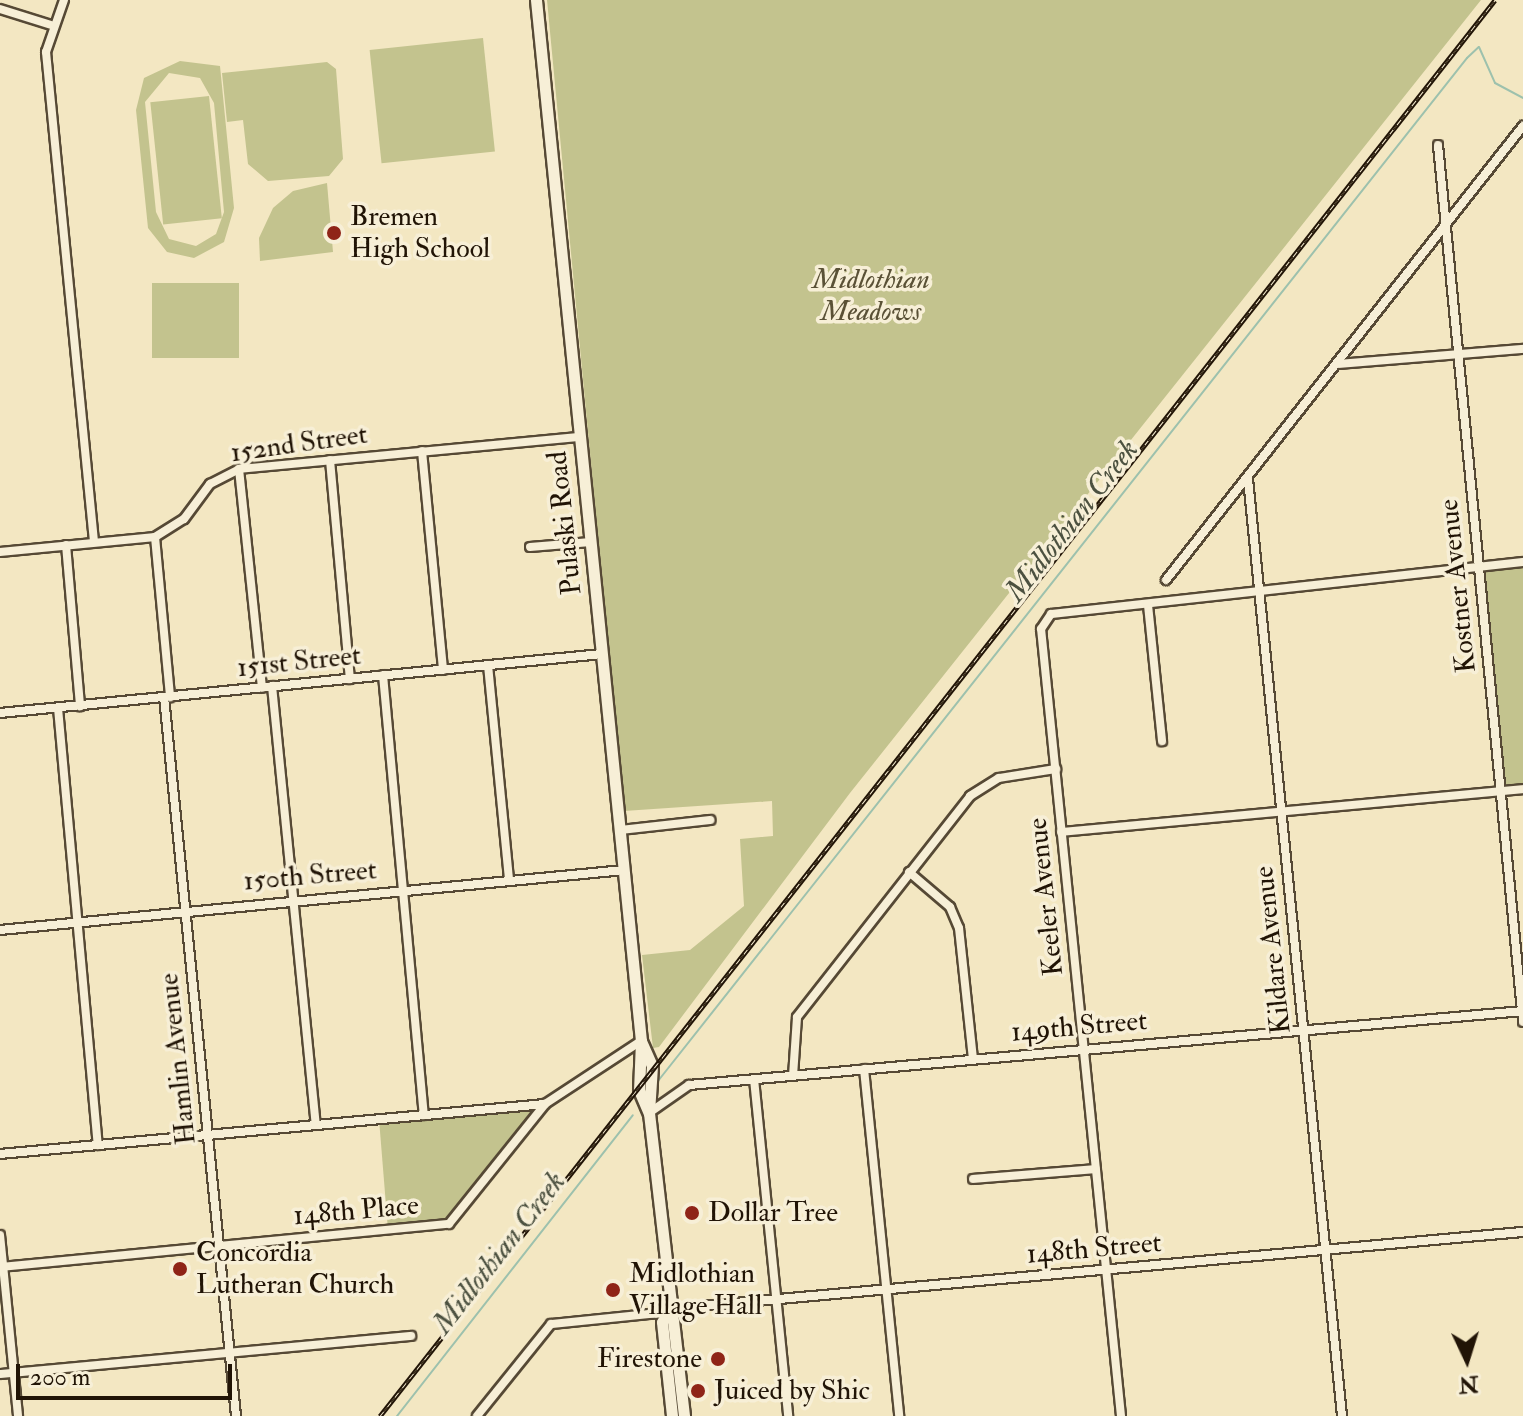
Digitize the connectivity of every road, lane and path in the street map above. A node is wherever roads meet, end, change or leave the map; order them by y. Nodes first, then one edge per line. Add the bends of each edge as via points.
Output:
1 (64, 0) edge
2 (536, 0) edge
3 (0, 9) edge
4 (51, 25) junction
5 (1523, 126) edge
6 (1438, 145) dead end
7 (1445, 229) junction
8 (1523, 349) edge
9 (1457, 355) junction
10 (1339, 364) junction
11 (580, 437) junction
12 (422, 451) junction
13 (330, 460) junction
14 (239, 469) junction
15 (1248, 479) junction
16 (155, 537) junction
17 (94, 542) junction
18 (591, 542) junction
19 (66, 545) junction
20 (530, 547) dead end
21 (0, 552) edge
22 (1523, 562) edge
23 (1478, 566) junction
24 (1166, 580) dead end
25 (1258, 595) junction
26 (1148, 605) junction
27 (602, 654) junction
28 (488, 665) junction
29 (443, 670) junction
30 (383, 675) junction
31 (350, 679) junction
32 (272, 686) junction
33 (262, 688) junction
34 (167, 697) junction
35 (80, 706) junction
36 (58, 708) junction
37 (0, 713) edge
38 (1162, 741) dead end
39 (1056, 769) junction
40 (1523, 789) edge
41 (1500, 791) junction
42 (1281, 812) junction
43 (710, 820) dead end
44 (620, 830) junction
45 (1061, 832) junction
46 (624, 870) junction
47 (909, 872) junction
48 (509, 880) junction
49 (402, 890) junction
50 (293, 899) junction
51 (185, 909) junction
52 (79, 922) junction
53 (0, 930) edge
54 (1522, 1011) edge
55 (1523, 1022) edge
56 (1303, 1029) junction
57 (641, 1041) junction
58 (1084, 1049) junction
59 (973, 1059) junction
60 (864, 1069) junction
61 (793, 1076) junction
62 (754, 1079) junction
63 (545, 1104) junction
64 (649, 1113) junction
65 (424, 1115) junction
66 (316, 1125) junction
67 (208, 1135) junction
68 (98, 1145) junction
69 (0, 1154) edge
70 (1096, 1169) junction
71 (973, 1179) dead end
72 (1523, 1232) edge
73 (0, 1235) edge
74 (219, 1246) junction
75 (1325, 1250) junction
76 (2, 1267) edge
77 (1107, 1271) junction
78 (886, 1290) junction
79 (776, 1300) junction
80 (669, 1311) junction
81 (411, 1336) dead end
82 (230, 1353) junction
83 (13, 1372) junction
84 (0, 1374) edge
85 (18, 1416) edge
86 (236, 1416) edge
87 (477, 1416) edge
88 (672, 1416) edge
89 (684, 1416) edge
90 (788, 1416) edge
91 (899, 1416) edge
92 (1121, 1416) edge
93 (1342, 1416) edge

1 - 4 street
2 - 11 main road, Pulaski Road
3 - 4 street
4 - 17 street via 46,52
5 - 7 street
6 - 7 street, Kostner Avenue
7 - 9 street, Kostner Avenue
7 - 10 street
8 - 9 street
9 - 10 street
9 - 23 street, Kostner Avenue
10 - 15 street
11 - 12 street, 152nd Street
11 - 18 main road, Pulaski Road
12 - 13 street, 152nd Street
12 - 29 street
13 - 14 street, 152nd Street
13 - 31 street
14 - 16 street, 152nd Street via 210,484 184,519
14 - 33 street
15 - 24 street
15 - 25 street, Kildare Avenue
16 - 17 street
16 - 34 street, Hamlin Avenue
17 - 19 street
18 - 20 street
18 - 27 main road, Pulaski Road
19 - 21 street
19 - 35 street
22 - 23 street
23 - 25 street via 1268,588
23 - 41 street, Kostner Avenue
25 - 26 street
25 - 42 street, Kildare Avenue
26 - 38 street
26 - 39 street, Keeler Avenue via 1051,614 1041,629
27 - 28 street, 151st Street
27 - 44 main road, Pulaski Road
28 - 29 street, 151st Street
28 - 48 street
29 - 30 street, 151st Street
30 - 31 street, 151st Street
30 - 49 street
31 - 32 street, 151st Street
32 - 33 street, 151st Street
32 - 50 street
33 - 34 street, 151st Street
34 - 35 street, 151st Street
34 - 51 street, Hamlin Avenue
35 - 36 street, 151st Street
36 - 37 street, 151st Street
36 - 52 street
39 - 45 street, Keeler Avenue
39 - 47 street via 983,786
40 - 41 street
41 - 42 street
41 - 54 street, Kostner Avenue
42 - 45 street
42 - 56 street, Kildare Avenue
43 - 44 street
44 - 46 main road, Pulaski Road
45 - 58 street, Keeler Avenue
46 - 48 street, 150th Street
46 - 57 main road, Pulaski Road
47 - 59 street via 950,907 959,928
47 - 61 street via 797,1017 790,1034
48 - 49 street, 150th Street
49 - 50 street, 150th Street
49 - 65 street
50 - 51 street, 150th Street
50 - 66 street
51 - 52 street, 150th Street
51 - 67 street, Hamlin Avenue
52 - 53 street, 150th Street
52 - 68 street
54 - 55 street, Kostner Avenue
54 - 56 street, 149th Street
56 - 58 street, 149th Street
56 - 75 street, Kildare Avenue
57 - 63 street, 148th Place
57 - 64 main road, Pulaski Road via 638,1074
58 - 59 street, 149th Street
58 - 70 street, Keeler Avenue
59 - 60 street, 149th Street
60 - 61 street, 149th Street
60 - 78 street
61 - 62 street, 149th Street
62 - 64 street, 149th Street via 689,1085
62 - 79 street
63 - 65 street
63 - 74 street, 148th Place via 449,1224
64 - 80 main road, Pulaski Road
65 - 66 street
66 - 67 street
67 - 68 street
67 - 74 street, Hamlin Avenue
68 - 69 street
70 - 71 street
70 - 77 street, Keeler Avenue
72 - 75 street, 148th Street
73 - 76 street
74 - 76 street, 148th Place
74 - 82 street, Hamlin Avenue
75 - 77 street, 148th Street
75 - 93 street, Kildare Avenue
76 - 83 street
77 - 78 street, 148th Street
77 - 92 street, Keeler Avenue
78 - 79 street, 148th Street
78 - 91 street
79 - 80 street, 148th Street
79 - 90 street
80 - 87 street, 148th Street via 551,1324
80 - 88 main road, Pulaski Road via 662,1322
80 - 89 main road, Pulaski Road
81 - 82 street
82 - 83 street
82 - 86 street, Hamlin Avenue
83 - 84 street
83 - 85 street

